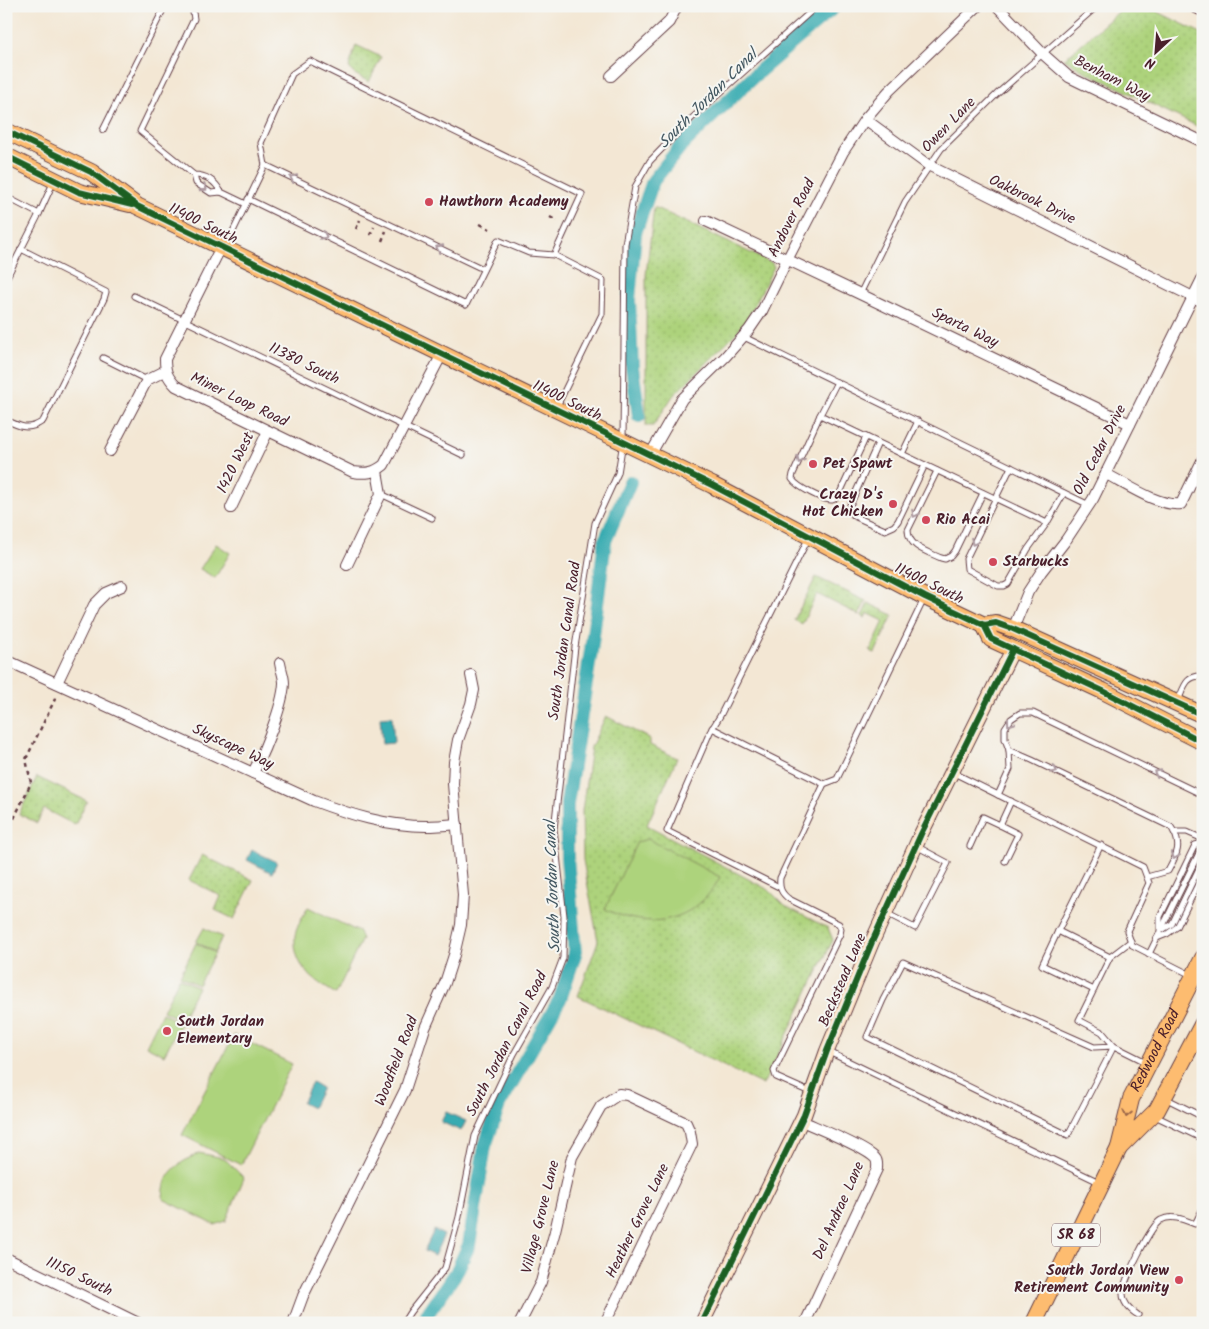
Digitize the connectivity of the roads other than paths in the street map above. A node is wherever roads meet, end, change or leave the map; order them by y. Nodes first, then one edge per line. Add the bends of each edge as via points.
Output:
1 (165, 6) edge
2 (192, 6) edge
3 (677, 6) edge
4 (817, 6) edge
5 (978, 6) edge
6 (997, 6) edge
7 (1097, 6) edge
8 (1186, 6) edge
9 (1203, 14) edge
10 (1043, 54) junction
11 (611, 76) dead end
12 (865, 119) junction
13 (103, 130) dead end
14 (6, 131) edge
15 (1203, 142) edge
16 (6, 156) edge
17 (265, 165) junction
18 (928, 165) junction
19 (194, 175) junction
20 (55, 179) junction
21 (221, 192) junction
22 (247, 202) junction
23 (137, 206) junction
24 (6, 207) edge
25 (38, 214) junction
26 (706, 221) dead end
27 (223, 248) junction
28 (21, 249) junction
29 (554, 255) junction
30 (787, 260) junction
31 (483, 269) junction
32 (1203, 277) edge
33 (6, 279) edge
34 (860, 294) junction
35 (134, 296) dead end
36 (1198, 300) edge
37 (185, 319) junction
38 (743, 336) junction
39 (442, 354) junction
40 (103, 358) dead end
41 (165, 371) junction
42 (147, 380) junction
43 (837, 382) junction
44 (556, 409) junction
45 (820, 415) junction
46 (6, 420) edge
47 (918, 421) junction
48 (1130, 424) junction
49 (404, 427) junction
50 (268, 431) junction
51 (866, 437) junction
52 (623, 442) junction
53 (878, 443) junction
54 (110, 451) dead end
55 (902, 454) junction
56 (463, 455) dead end
57 (650, 455) junction
58 (1203, 459) edge
59 (925, 465) junction
60 (1011, 467) junction
61 (377, 471) junction
62 (937, 471) junction
63 (1106, 474) junction
64 (983, 493) junction
65 (1064, 493) junction
66 (381, 494) junction
67 (996, 498) junction
68 (1089, 505) junction
69 (231, 508) dead end
70 (432, 518) dead end
71 (1047, 523) junction
72 (809, 537) junction
73 (347, 565) dead end
74 (122, 586) dead end
75 (925, 597) junction
76 (984, 625) junction
77 (1013, 629) junction
78 (1013, 649) junction
79 (6, 660) edge
80 (280, 663) dead end
81 (471, 675) dead end
82 (1203, 676) edge
83 (57, 683) junction
84 (1177, 703) junction
85 (1203, 715) edge
86 (712, 728) junction
87 (1203, 742) edge
88 (1009, 750) junction
89 (952, 772) junction
90 (253, 773) junction
91 (824, 784) junction
92 (998, 795) junction
93 (1203, 795) edge
94 (1011, 801) junction
95 (457, 824) junction
96 (1000, 825) junction
97 (1174, 832) junction
98 (1203, 839) edge
99 (1203, 844) edge
100 (1101, 845) junction
101 (916, 846) junction
102 (970, 846) dead end
103 (1203, 860) edge
104 (1005, 861) dead end
105 (1203, 874) edge
106 (1147, 877) junction
107 (779, 886) junction
108 (885, 913) junction
109 (1058, 931) junction
110 (1160, 931) junction
111 (1157, 938) junction
112 (1131, 941) junction
113 (1149, 954) junction
114 (1110, 957) junction
115 (1203, 958) edge
116 (1194, 976) junction
117 (1094, 990) junction
118 (1203, 1024) edge
119 (1114, 1046) junction
120 (827, 1051) junction
121 (1148, 1064) junction
122 (812, 1093) junction
123 (1163, 1098) junction
124 (1152, 1114) junction
125 (1203, 1117) edge
126 (802, 1121) junction
127 (690, 1132) joint
128 (1203, 1139) edge
129 (1119, 1148) junction
130 (1101, 1183) junction
131 (1203, 1208) edge
132 (6, 1258) edge
133 (1138, 1315) dead end
134 (138, 1323) edge
135 (293, 1323) edge
136 (404, 1323) edge
137 (520, 1323) edge
138 (605, 1323) edge
139 (702, 1323) edge
140 (805, 1323) edge
141 (1034, 1323) edge

1 - 13 lane
2 - 19 lane via 194,18 140,131
3 - 11 street via 669,22
4 - 52 lane, South Jordan Canal Road via 691,119 650,162 634,187 625,244
5 - 12 street, Andover Road via 889,91
6 - 10 street, Benham Way
7 - 10 lane, Owen Lane
8 - 9 lane
10 - 15 street, Benham Way via 1069,77
10 - 18 lane, Owen Lane via 940,149
12 - 18 street, Oakbrook Drive
12 - 30 street, Andover Road via 843,152
14 - 23 main road, 11400 South via 92,172
16 - 20 main road, 11400 South
17 - 22 lane
17 - 29 lane via 261,143 292,74 310,61 582,194
31 -> 17 lane
18 - 34 lane, Owen Lane via 905,202
18 - 36 street, Oakbrook Drive
19 - 21 lane via 203,175 217,184
19 -> 21 lane via 196,183 211,193
20 - 23 main road, 11400 South via 79,192
20 - 25 lane
21 - 22 lane
22 - 27 lane
22 -> 31 lane via 466,305
23 - 27 main road, 11400 South
24 - 25 lane via 10,199
25 - 28 lane
26 - 30 street, Sparta Way
27 - 37 street
27 - 39 main road, 11400 South
28 - 33 lane
28 - 46 lane via 106,292 43,422 28,428
29 - 31 lane via 530,253 498,240
29 - 44 lane via 603,280 602,314
30 - 34 street, Sparta Way
30 - 38 street, Andover Road via 762,311
32 - 36 street, Old Cedar Drive
34 - 48 street, Sparta Way
35 - 37 lane, 11380 South
36 - 48 street, Old Cedar Drive
37 - 41 street via 166,359
37 - 49 lane, 11380 South
38 - 43 lane
38 - 57 street, Andover Road via 682,399
39 - 44 main road, 11400 South
39 - 49 street
40 - 42 lane
41 - 42 street
41 - 50 street, Miner Loop Road via 176,386
42 - 54 street
43 - 45 lane
43 - 47 lane
44 - 52 main road, 11400 South
45 - 51 lane
45 -> 51 lane via 793,474 792,480 802,488 830,500 835,499
47 - 55 lane
47 - 60 lane
48 - 63 street, Old Cedar Drive
49 - 56 lane, 11380 South
49 - 61 street via 384,465
50 - 61 street, Miner Loop Road via 353,472
50 - 69 street, 1420 West
51 - 53 lane
52 - 57 main road, 11400 South
52 - 136 lane, South Jordan Canal Road via 618,473 595,523 575,647 554,828 564,916 563,958 552,987 514,1054 475,1136 445,1268
53 - 55 lane
53 - 59 lane via 850,504 856,517 885,530 894,526
55 - 59 lane
57 - 72 main road, 11400 South
58 - 63 street via 1181,504 1172,505 1152,497
59 - 62 lane
60 - 65 lane
60 - 67 lane
61 - 66 street
62 - 64 lane
62 -> 64 lane via 908,534 912,544 941,558 945,559 955,551
63 - 68 street, Old Cedar Drive
64 - 67 lane
65 - 68 lane
65 - 71 lane
66 - 70 lane
66 - 73 street
67 - 71 lane
67 -> 71 lane via 966,565 971,572 998,586 1008,584
68 - 77 street, Old Cedar Drive via 1028,592
72 - 75 main road, 11400 South
72 - 86 lane
74 - 83 street via 106,593 94,606
75 - 76 main road, 11400 South
75 - 91 lane via 837,779
76 - 77 main road, 11400 South via 996,623
76 - 78 main road, 11400 South via 991,639
77 - 84 main road, 11400 South
78 - 87 main road, 11400 South
78 - 89 street, Beckstead Lane
79 - 83 street, Skyscape Way
80 - 90 street via 284,680 282,697
81 - 95 street, Woodfield Road via 474,690 454,762
82 - 84 lane via 1188,680
83 - 90 street, Skyscape Way
84 - 85 main road, 11400 South
86 - 91 lane
86 - 107 lane via 667,831
88 - 92 lane via 1010,768
93 -> 88 lane via 1034,713 1020,713 1011,719 1005,728
88 -> 97 lane via 1171,827
89 - 92 lane
89 - 101 street, Beckstead Lane
90 - 95 street, Skyscape Way via 340,811 375,821 428,826
91 - 107 lane
92 - 94 lane
94 - 96 lane
94 - 100 lane
95 - 135 street, Woodfield Road via 463,895 461,925 445,983 425,1028 404,1090 303,1296
96 - 102 lane via 983,817
96 - 104 lane via 1018,834
97 - 98 lane via 1187,832
97 -> 106 lane via 1178,837 1178,848 1168,871
99 - 110 lane via 1195,845 1167,901 1160,918
100 - 106 lane via 1143,867
100 - 109 lane
101 - 108 street, Beckstead Lane
101 - 108 lane via 948,863 916,928
103 - 110 lane via 1172,924
105 - 111 lane via 1178,927
106 - 112 lane via 1149,883 1127,931
107 - 122 lane via 789,899 839,924 841,929 774,1071 776,1077
108 - 120 street, Beckstead Lane
109 - 114 lane
109 - 117 lane via 1042,965
110 - 111 lane
111 - 113 lane
112 - 113 lane via 1132,945
112 - 114 lane
113 - 116 lane
114 - 117 lane
115 - 116 main road, Redwood Road / SR 68
116 - 121 main road, Redwood Road / SR 68
117 - 119 lane via 1079,1020 1102,1032
118 - 123 main road, Redwood Road / SR 68
119 - 119 lane via 1094,1047 903,962 867,1036 1068,1135
119 - 121 lane
120 - 122 street, Beckstead Lane
120 - 130 lane
121 -> 129 main road, Redwood Road / SR 68 via 1131,1098
122 - 126 street, Beckstead Lane
123 - 124 main road, Redwood Road / SR 68
123 - 125 lane
124 - 128 lane
124 - 129 main road, Redwood Road / SR 68
126 - 139 street, Beckstead Lane
126 - 140 street, Del Andrae Lane via 874,1156 878,1162
127 - 137 street, Village Grove Lane via 686,1124 627,1094 619,1094 601,1106 572,1157 540,1282
127 - 138 street, Heather Grove Lane via 692,1144
129 - 130 main road, Redwood Road / SR 68
130 - 141 main road, Redwood Road / SR 68
131 - 133 lane via 1195,1224 1180,1218 1167,1218 1149,1233 1123,1289 1124,1302
132 - 134 street, 11150 South

